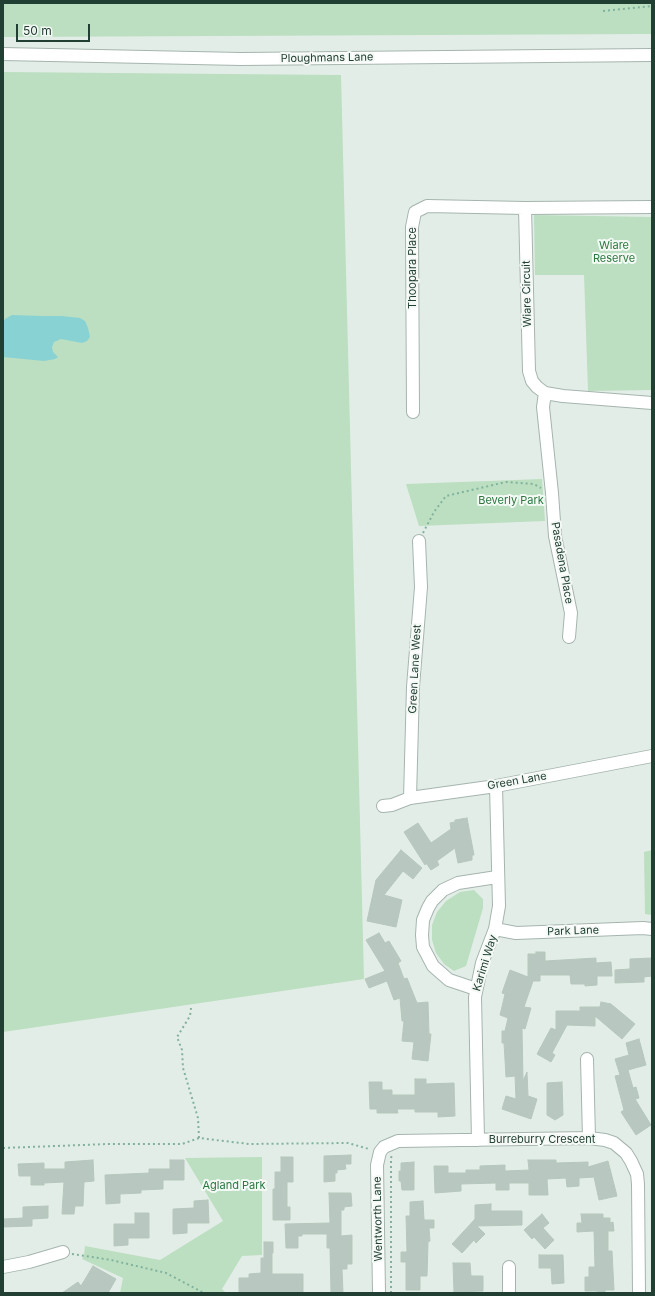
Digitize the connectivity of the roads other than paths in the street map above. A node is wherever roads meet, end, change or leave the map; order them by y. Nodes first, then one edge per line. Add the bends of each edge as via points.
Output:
1 (3, 54) edge
2 (652, 55) edge
3 (652, 207) edge
4 (525, 208) junction
5 (545, 393) junction
6 (652, 403) edge
7 (413, 412) dead end
8 (419, 541) road end
9 (569, 637) dead end
10 (652, 756) edge
11 (496, 786) junction
12 (410, 798) junction
13 (383, 806) dead end
14 (497, 877) junction
15 (495, 929) junction
16 (652, 929) edge
17 (476, 989) junction
18 (587, 1059) dead end
19 (589, 1138) junction
20 (478, 1140) junction
21 (382, 1150) joint
22 (63, 1252) road end
23 (3, 1267) edge
24 (509, 1267) dead end
25 (379, 1293) edge
26 (509, 1293) edge
27 (639, 1293) edge

1 - 2 street, Ploughmans Lane via 241,59
3 - 4 street
4 - 5 street, Wiare Circuit via 528,371 532,381
4 - 7 street, Thoopara Place via 427,206 415,212 412,227
5 - 6 street
5 - 9 street, Pasadena Place via 543,407 555,536 571,613
8 - 12 street, Green Lane West via 421,586 413,687
10 - 11 street, Green Lane
11 - 12 street, Green Lane
11 - 14 street, Karimi Way
12 - 13 street, Green Lane
14 - 15 street, Karimi Way via 499,906
14 - 17 street via 458,883 443,890 432,901 423,920 423,947 433,966 449,980
15 - 16 street, Park Lane via 516,933
15 - 17 street, Karimi Way
17 - 20 street, Karimi Way
18 - 19 street
19 - 20 street, Burreburry Crescent
19 - 27 street, Burreburry Crescent via 609,1142 620,1148 637,1174
20 - 21 street, Burreburry Crescent via 398,1141
21 - 25 street, Wentworth Lane via 377,1165
22 - 23 street
24 - 26 street

